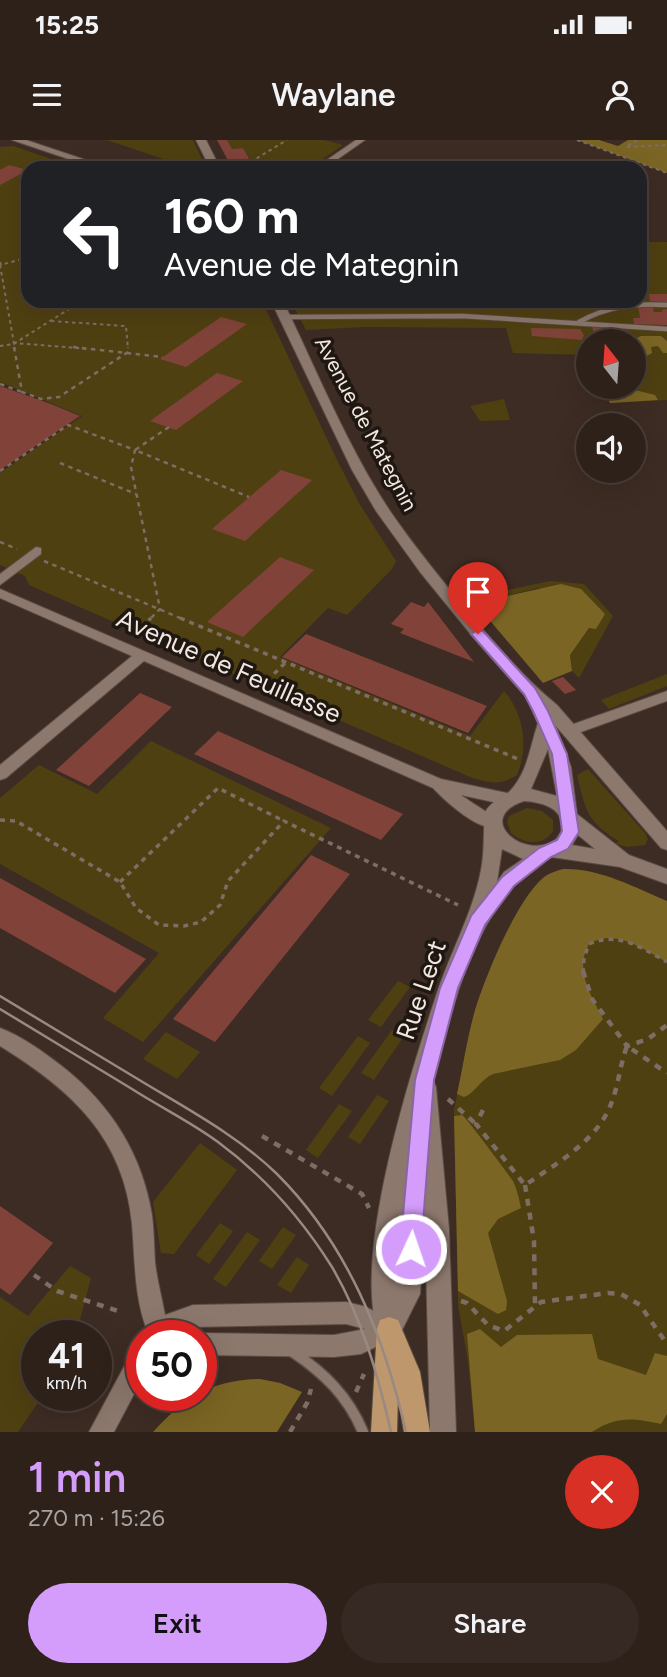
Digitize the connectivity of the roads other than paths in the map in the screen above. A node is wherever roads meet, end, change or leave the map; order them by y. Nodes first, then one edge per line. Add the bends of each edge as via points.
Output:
1 (201, 140) edge
2 (361, 140) edge
3 (11, 141) edge
4 (81, 161) edge
5 (212, 161) edge
6 (329, 161) edge
7 (647, 304) edge
8 (667, 305) edge
9 (280, 308) edge
10 (605, 308) edge
11 (284, 317) junction
12 (579, 322) junction
13 (667, 329) edge
14 (34, 553) road end
15 (0, 581) edge
16 (0, 593) edge
17 (141, 656) junction
18 (530, 692) junction
19 (667, 696) edge
20 (545, 725) junction
21 (570, 731) junction
22 (0, 774) edge
23 (438, 784) junction
24 (512, 797) junction
25 (567, 815) junction
26 (493, 827) junction
27 (667, 843) edge
28 (550, 851) junction
29 (622, 860) junction
30 (667, 877) edge
31 (477, 921) junction
32 (0, 1035) edge
33 (424, 1080) junction
34 (158, 1320) edge
35 (185, 1320) edge
36 (388, 1329) junction
37 (217, 1344) edge
38 (285, 1346) junction
39 (126, 1385) edge
40 (100, 1432) edge
41 (363, 1432) edge
42 (384, 1432) edge
43 (418, 1432) edge
44 (443, 1432) edge

1 - 5 main road
2 - 6 street
3 - 4 main road
7 - 8 lane
9 - 11 main road, Avenue de Mategnin
10 - 12 lane
11 - 12 lane via 431,315
11 - 18 main road, Avenue de Mategnin via 383,511 444,593
12 - 13 lane
14 - 15 street
16 - 17 street, Avenue de Feuillasse
17 - 22 street
17 - 23 street, Avenue de Feuillasse
18 - 20 main road, Avenue de Mategnin
18 - 21 main road, Avenue de Mategnin
19 - 21 street
20 - 24 main road via 527,784
20 - 25 main road, Avenue de Mategnin via 559,754
21 - 27 main road, Avenue de Mategnin
23 - 24 street, Avenue de Feuillasse
23 - 26 street, Avenue de Feuillasse
24 - 25 main road via 548,799
24 - 26 main road via 495,809
25 - 28 main road via 571,825 568,838
25 - 29 main road
26 - 28 main road via 514,849
26 - 31 main road, Rue Lect via 491,868
28 - 29 main road
28 - 31 main road, Rue Lect via 511,877
29 - 30 main road
31 - 33 main road, Rue Lect via 449,988
32 - 34 street via 71,1083 97,1109 118,1142 140,1206 145,1266
33 - 36 main road, Rue Lect via 407,1131 388,1224 383,1285
33 - 44 main road, Rue Lect via 437,1229
35 - 36 street via 193,1316 346,1313
36 - 38 street via 361,1343
36 - 42 main road, Rue Lect
36 - 43 main road, Rue Lect via 407,1372
37 - 38 street
38 - 41 lane via 325,1372 351,1403
39 - 40 street

